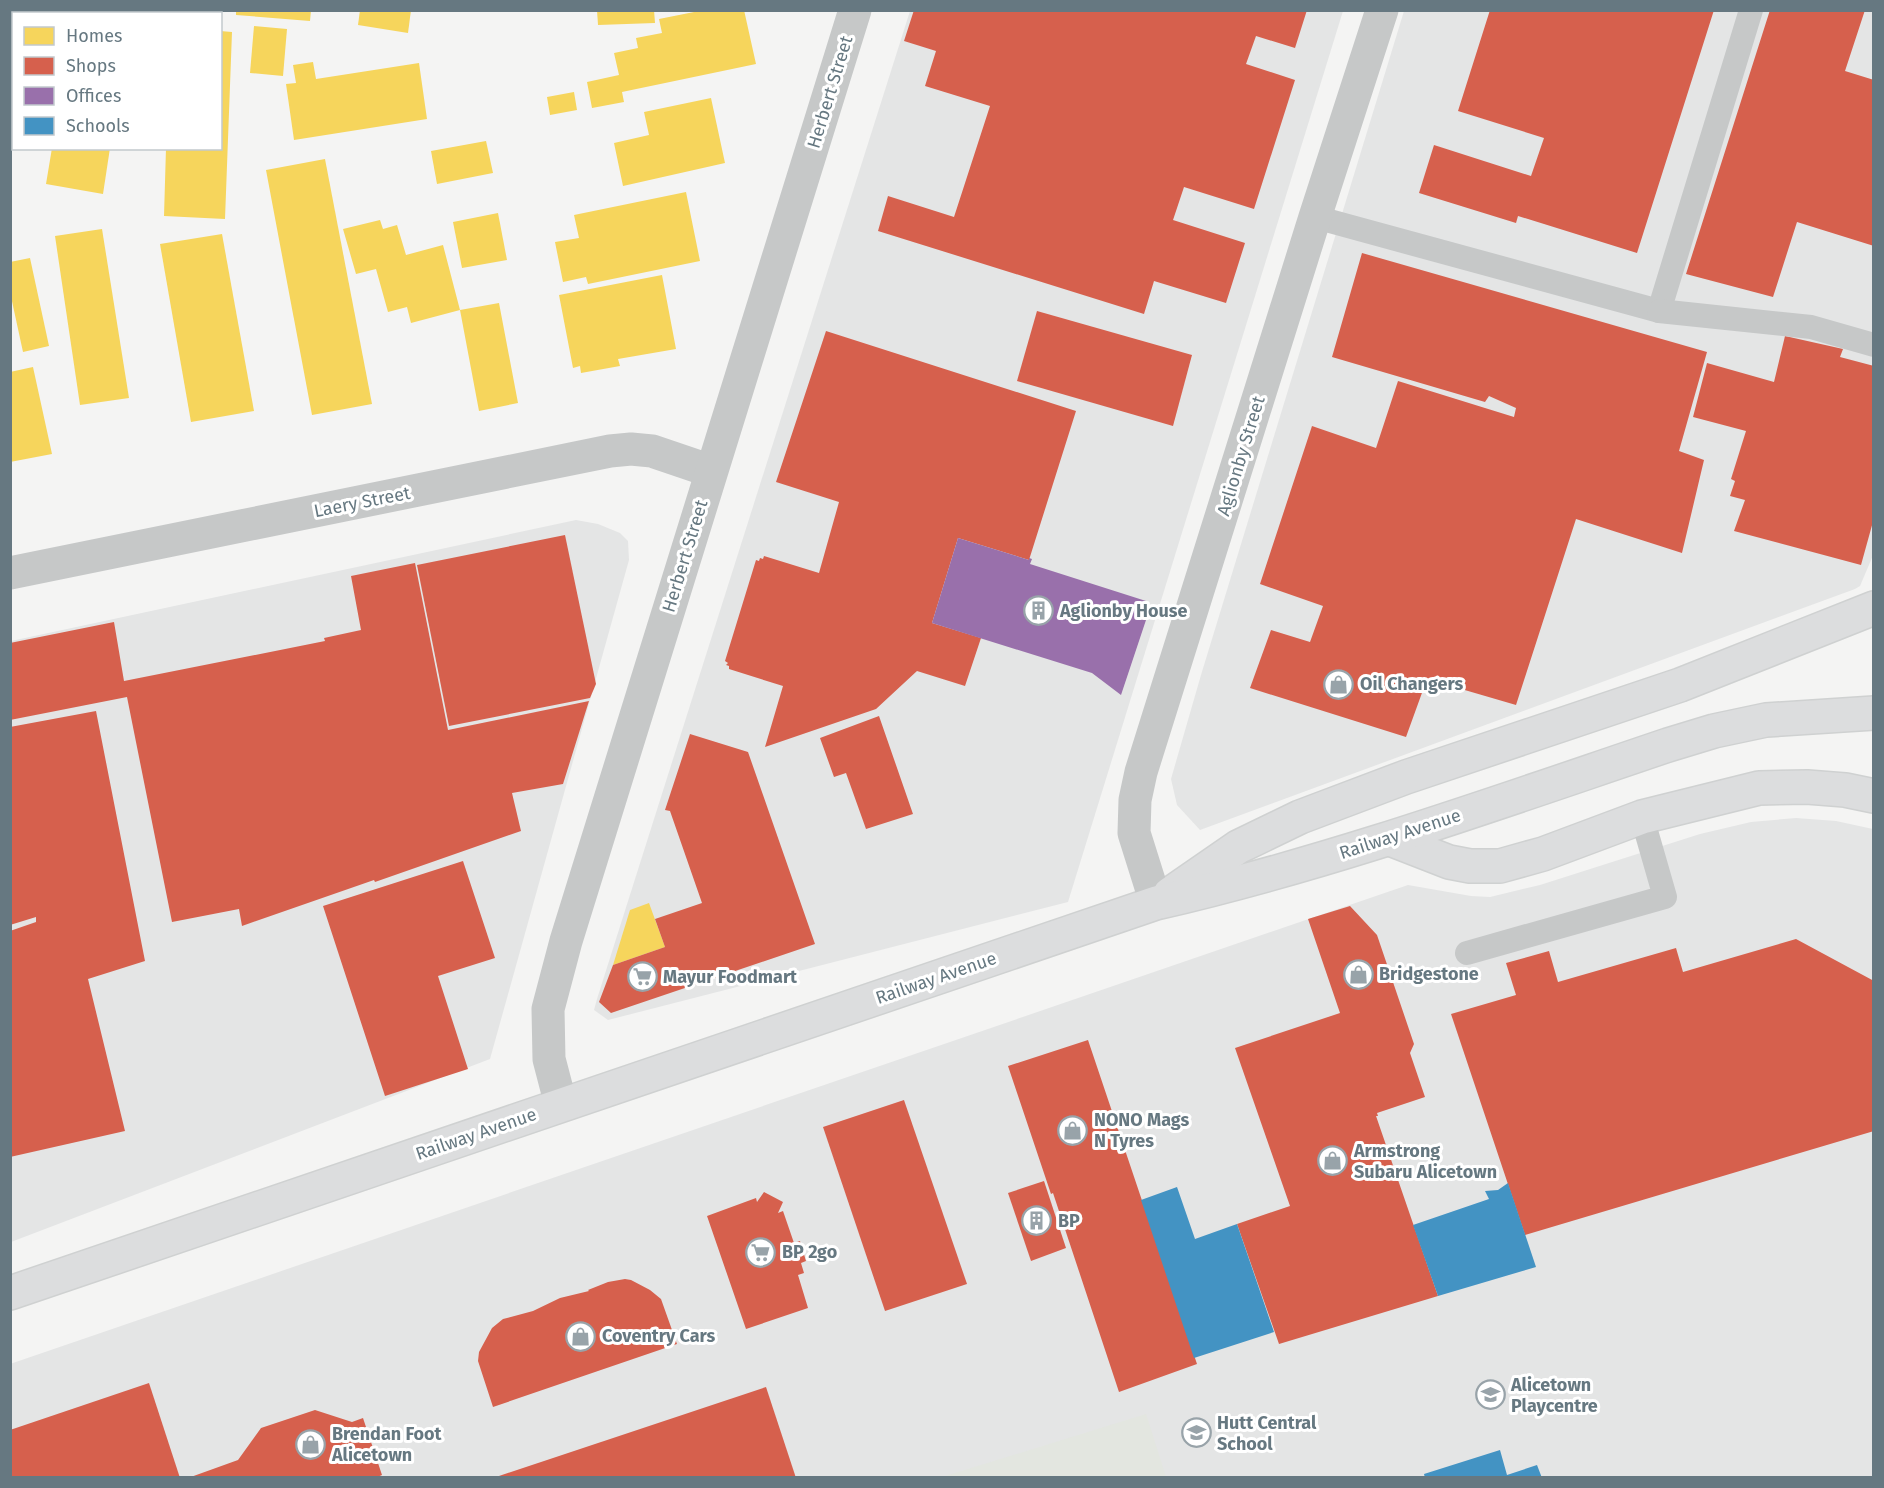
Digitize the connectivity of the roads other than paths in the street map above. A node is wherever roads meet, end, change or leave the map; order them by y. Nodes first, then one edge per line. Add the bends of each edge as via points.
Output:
1 (855, 10) edge
2 (1382, 10) edge
3 (1751, 10) edge
4 (1316, 217) junction
5 (1659, 311) junction
6 (1874, 345) edge
7 (711, 471) junction
8 (10, 573) edge
9 (1873, 608) edge
10 (1859, 713) edge
11 (1874, 796) edge
12 (1642, 818) junction
13 (1390, 839) junction
14 (1156, 903) junction
15 (1467, 953) dead end
16 (561, 1105) junction
17 (10, 1293) edge

1 - 7 street, Herbert Street
2 - 4 street, Aglionby Street
3 - 5 lane
4 - 5 lane
4 - 14 street, Aglionby Street via 1141,772 1134,833
5 - 6 lane via 1811,327
7 - 8 street, Laery Street via 652,451 610,451
7 - 16 street, Herbert Street via 548,1009 549,1059
9 - 14 main road via 1660,692 1406,777 1300,817 1238,847
10 - 13 main road, Railway Avenue via 1766,720 1714,731
11 - 12 main road via 1807,786 1759,788
12 - 13 main road via 1500,866 1449,862
12 - 15 lane via 1665,897
13 - 14 main road, Railway Avenue
14 - 16 main road, Railway Avenue
16 - 17 main road, Railway Avenue

